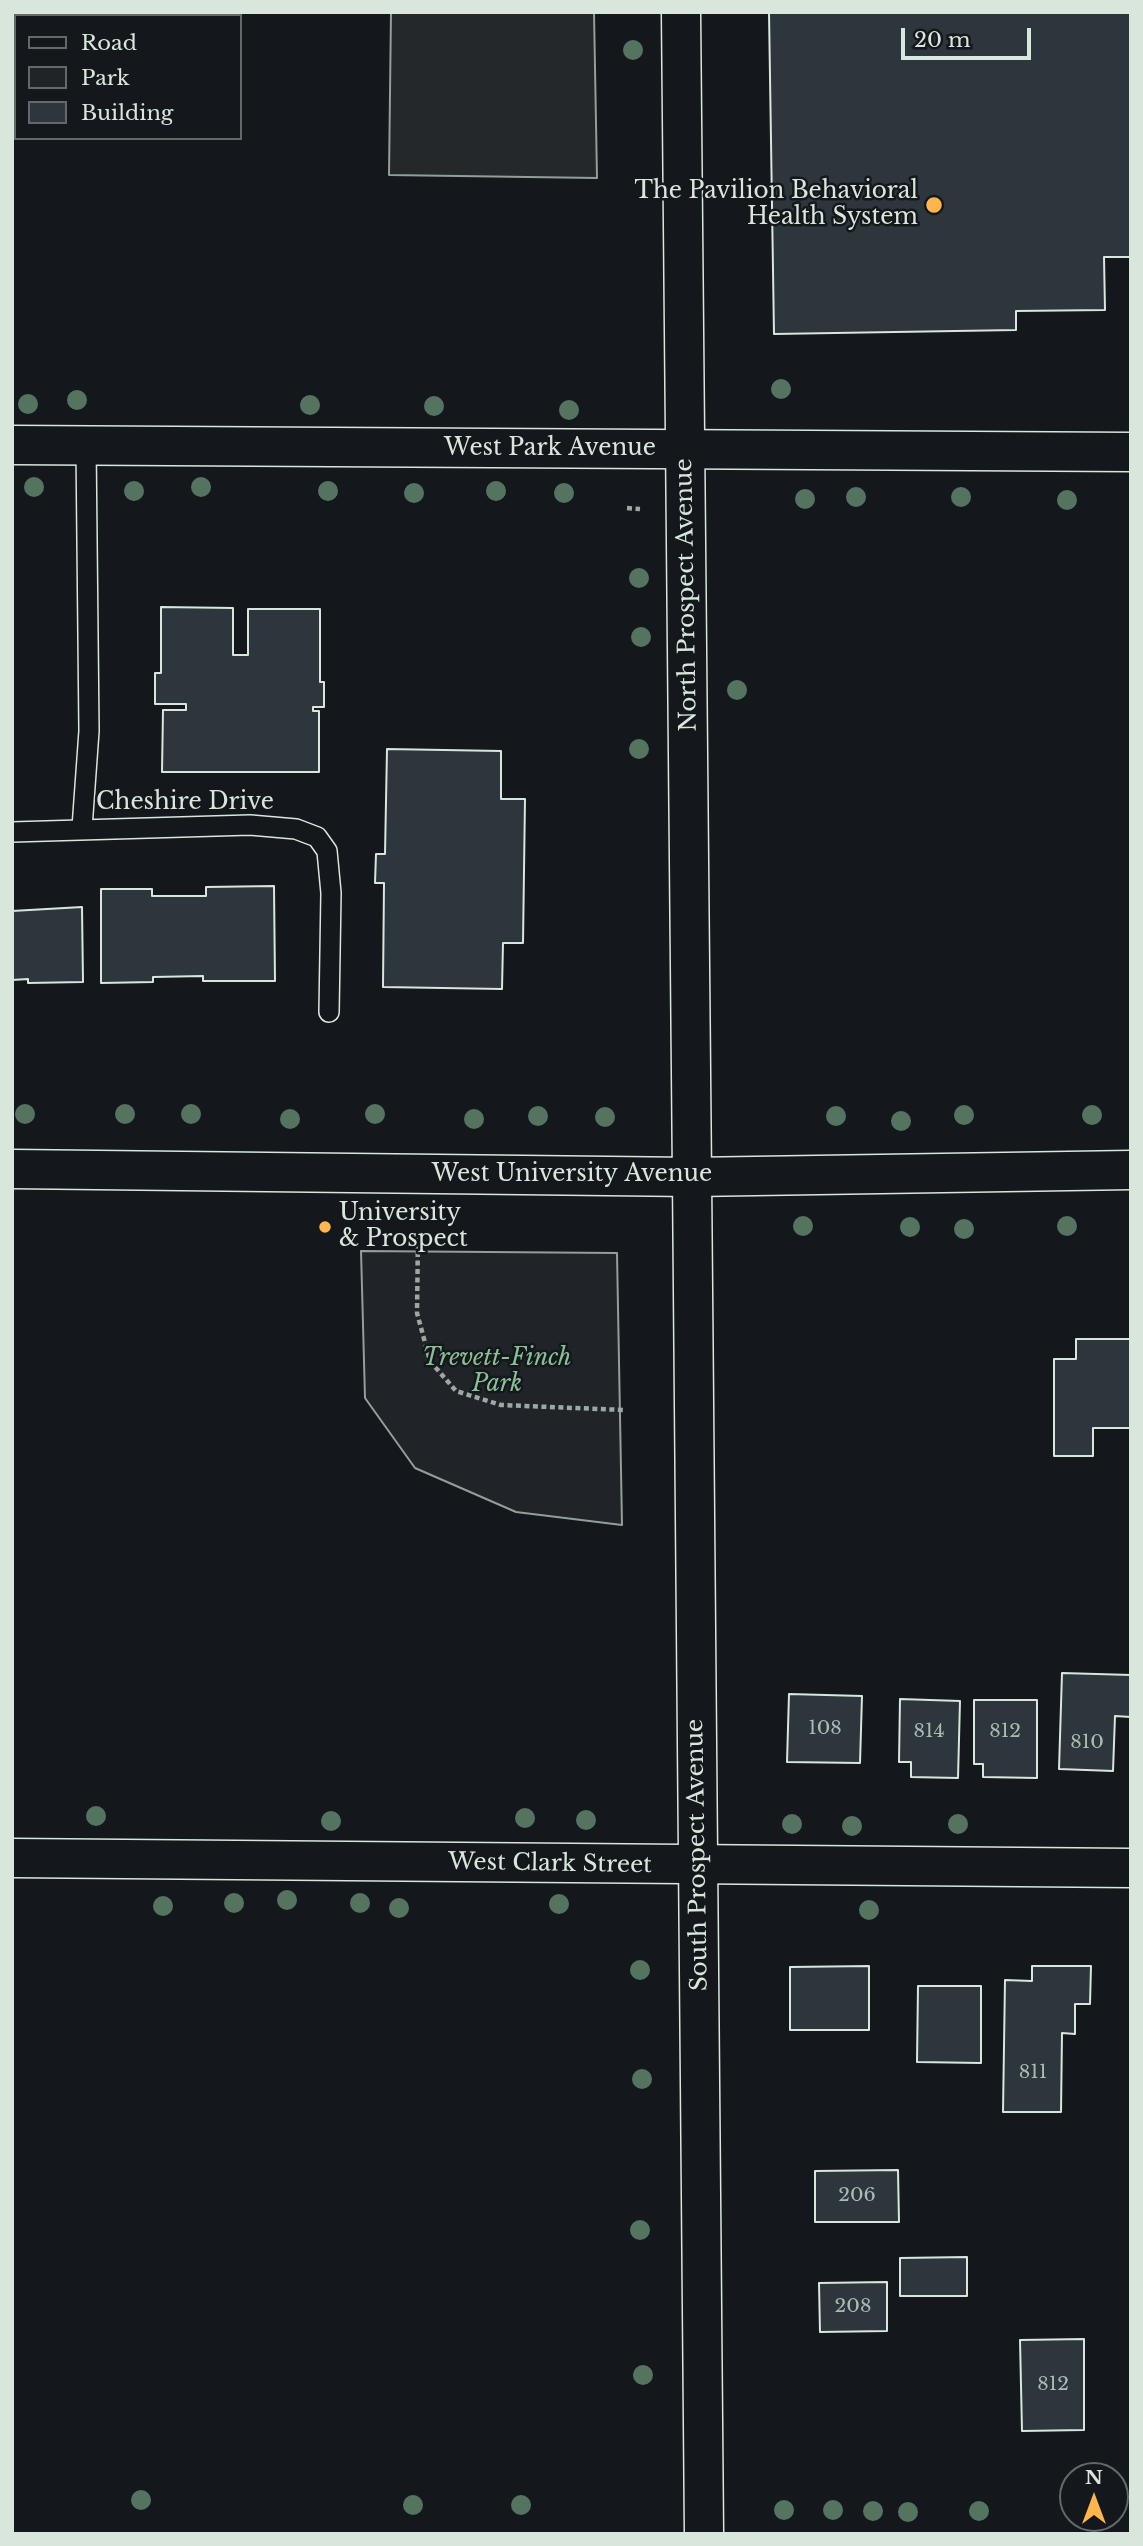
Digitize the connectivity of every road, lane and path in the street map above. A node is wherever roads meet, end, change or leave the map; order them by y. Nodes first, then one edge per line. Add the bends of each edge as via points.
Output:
1 (681, 12) edge
2 (12, 445) edge
3 (86, 445) junction
4 (685, 450) junction
5 (1131, 452) edge
6 (627, 508) dead end
7 (640, 509) dead end
8 (82, 828) junction
9 (12, 832) edge
10 (329, 1012) dead end
11 (12, 1169) edge
12 (1131, 1170) edge
13 (692, 1177) junction
14 (418, 1235) dead end
15 (624, 1410) dead end
16 (12, 1858) edge
17 (698, 1866) junction
18 (1131, 1868) edge
19 (704, 2534) edge

1 - 4 main road, North Prospect Avenue
2 - 3 main road, West Park Avenue
3 - 4 main road, West Park Avenue
3 - 8 lane, Cheshire Drive via 89,731
4 - 5 main road, West Park Avenue
4 - 13 main road, North Prospect Avenue
6 - 7 path
8 - 9 lane, Cheshire Drive
8 - 10 lane, Cheshire Drive via 250,825 296,829 317,837 327,851 331,893
11 - 13 main road, West University Avenue
12 - 13 main road, West University Avenue
13 - 17 main road, South Prospect Avenue
14 - 15 path via 417,1313 430,1361 456,1391 501,1405
16 - 17 main road, West Clark Street
17 - 18 main road, West Clark Street
17 - 19 main road, South Prospect Avenue

